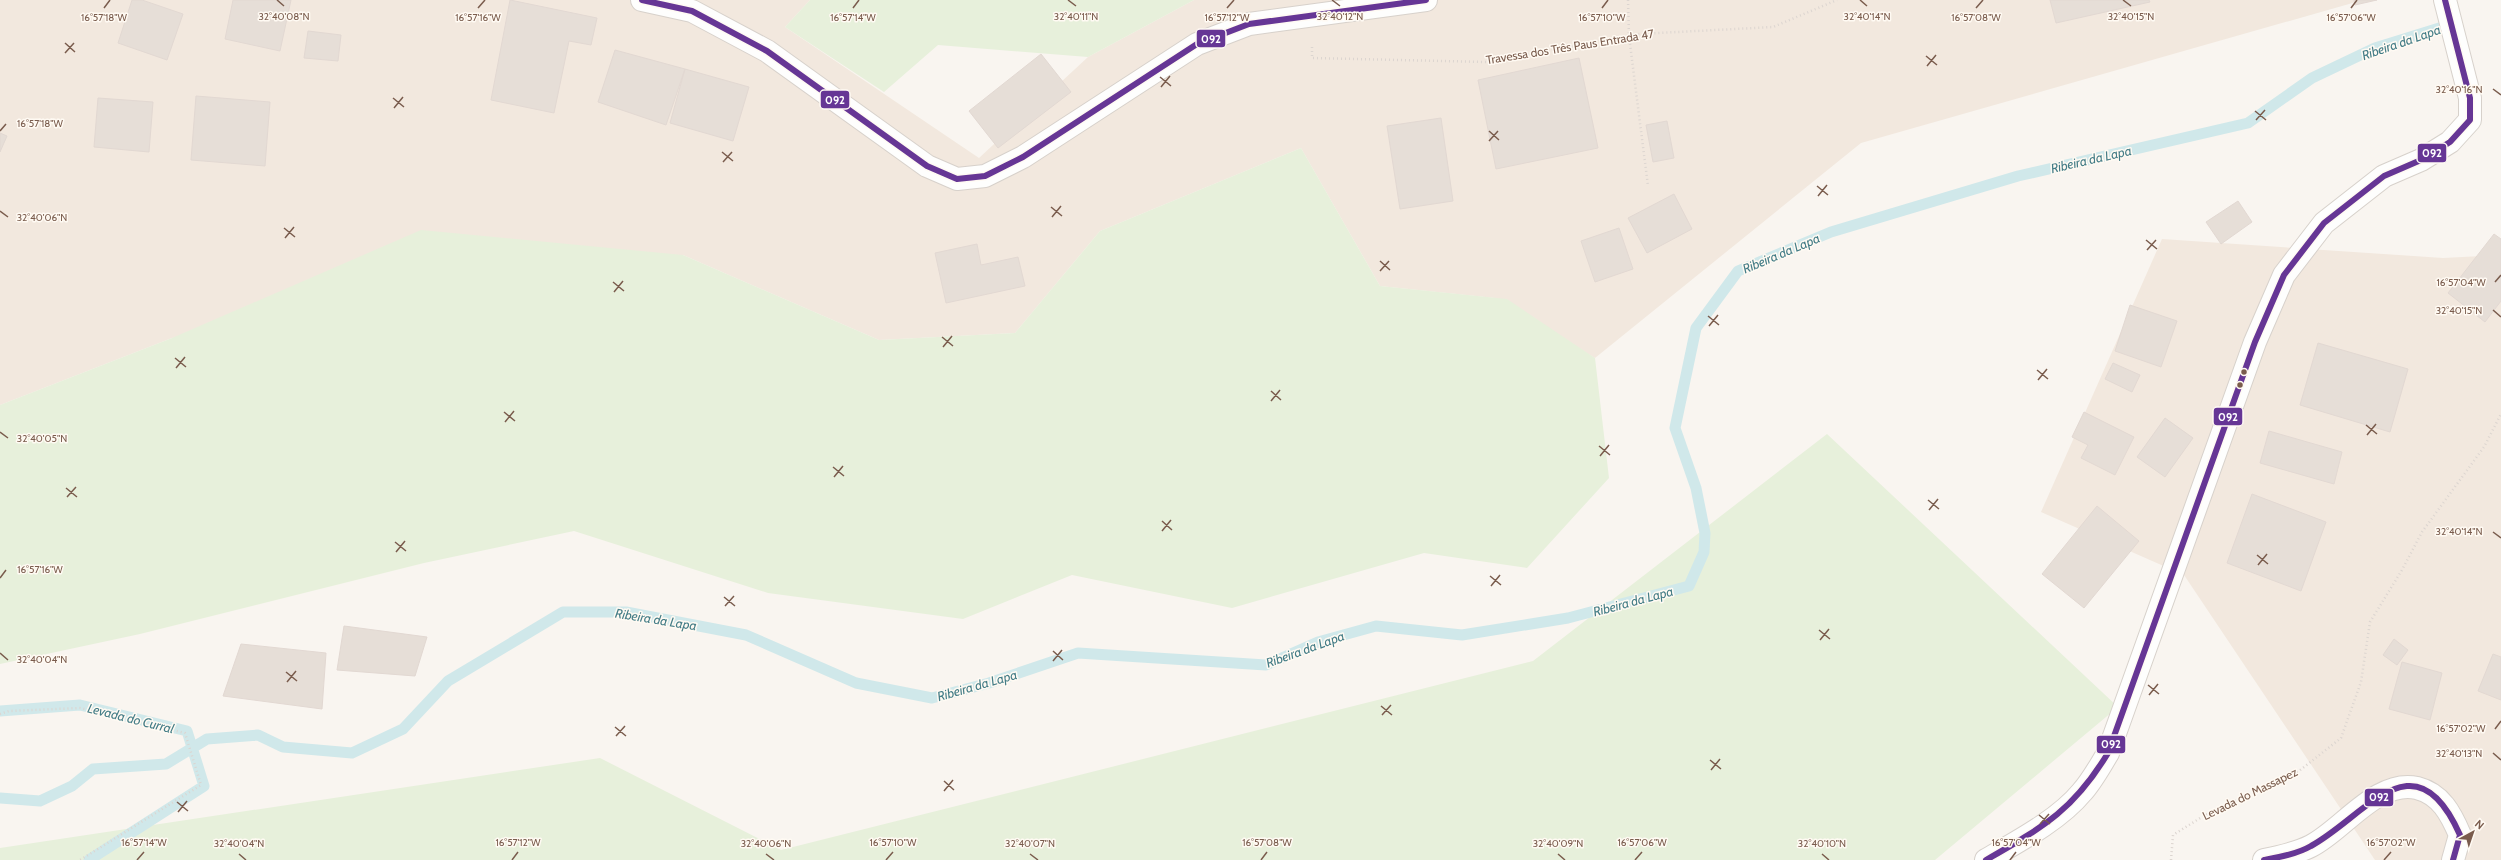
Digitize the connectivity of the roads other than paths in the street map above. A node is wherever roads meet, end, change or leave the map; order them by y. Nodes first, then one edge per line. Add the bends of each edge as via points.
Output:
1 (642, 0) edge
2 (1426, 0) edge
3 (2445, 0) edge
4 (1986, 860) edge
5 (2264, 860) edge
6 (2453, 860) edge

1 - 2 street via 692,11 767,51 928,166 957,179 986,176 1023,157 1197,44 1249,24
3 - 4 street via 2470,98 2470,120 2450,142 2421,160 2384,176 2324,223 2284,275 2255,342 2108,753 2082,793 2043,826
5 - 6 street via 2311,846 2383,792 2406,785 2427,790 2442,802 2453,818 2460,835

